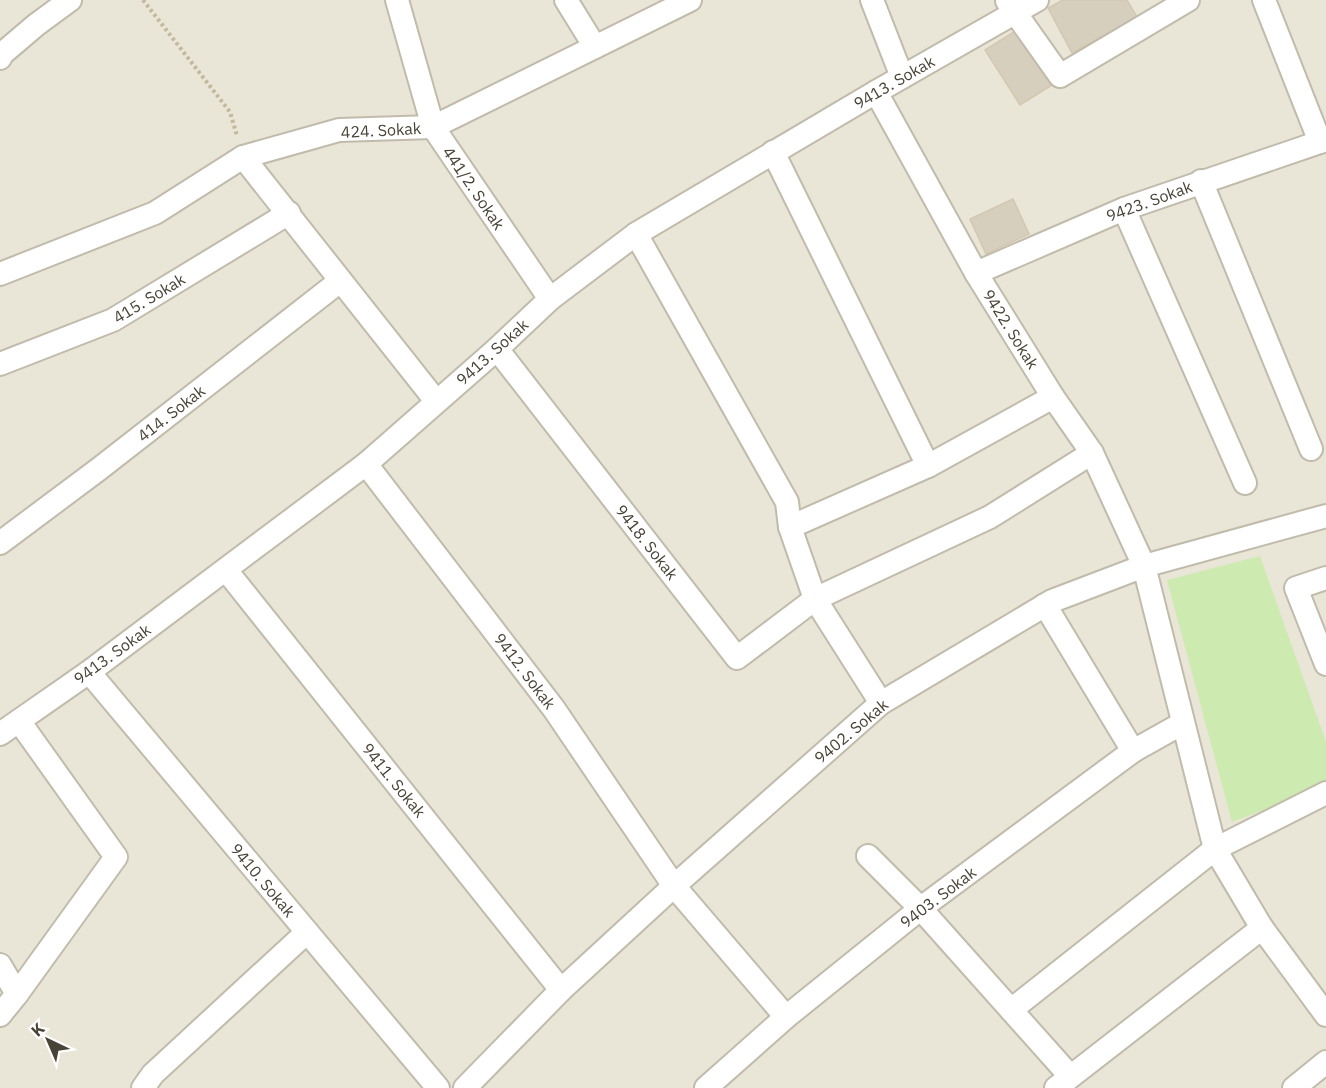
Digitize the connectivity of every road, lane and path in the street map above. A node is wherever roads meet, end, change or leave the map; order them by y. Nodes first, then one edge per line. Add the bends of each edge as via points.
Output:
1 (70, 0) edge
2 (143, 0) edge
3 (397, 0) edge
4 (566, 0) edge
5 (690, 0) edge
6 (872, 0) edge
7 (1037, 0) edge
8 (1188, 0) edge
9 (1264, 0) edge
10 (1010, 7) edge
11 (595, 47) junction
12 (0, 54) edge
13 (902, 77) junction
14 (876, 92) junction
15 (433, 127) junction
16 (1323, 141) edge
17 (773, 152) junction
18 (243, 157) junction
19 (1201, 181) junction
20 (1124, 209) junction
21 (289, 213) junction
22 (636, 234) junction
23 (976, 273) junction
24 (0, 274) edge
25 (340, 281) junction
26 (550, 299) junction
27 (497, 349) junction
28 (0, 364) edge
29 (1053, 398) junction
30 (436, 401) junction
31 (1311, 449) dead end
32 (1092, 453) junction
33 (366, 464) junction
34 (928, 466) junction
35 (1245, 483) dead end
36 (1326, 516) edge
37 (790, 527) junction
38 (0, 543) edge
39 (1144, 566) junction
40 (226, 570) junction
41 (1326, 578) edge
42 (815, 599) junction
43 (1045, 605) junction
44 (1326, 664) edge
45 (89, 672) junction
46 (881, 703) junction
47 (19, 720) junction
48 (1183, 723) junction
49 (0, 734) edge
50 (1133, 751) junction
51 (1326, 792) edge
52 (1215, 849) junction
53 (868, 856) dead end
54 (674, 886) junction
55 (921, 909) junction
56 (1262, 928) junction
57 (307, 932) junction
58 (0, 965) edge
59 (561, 990) junction
60 (17, 994) junction
61 (1011, 1010) junction
62 (0, 1015) edge
63 (1326, 1015) edge
64 (786, 1017) junction
65 (1326, 1062) edge
66 (1063, 1082) edge
67 (143, 1088) edge
68 (438, 1088) edge
69 (465, 1088) edge
70 (706, 1088) edge
71 (1294, 1088) edge

1 - 12 street
2 - 18 path via 230,112
3 - 15 street, 441/2. Sokak
4 - 11 street
5 - 11 street, 424. Sokak
6 - 13 street
7 - 10 street, 9413. Sokak
8 - 10 street via 1060,76
9 - 16 street
10 - 13 street, 9413. Sokak
11 - 15 street, 424. Sokak
13 - 14 street, 9413. Sokak
14 - 17 street, 9413. Sokak
14 - 23 street, 9422. Sokak
15 - 18 street, 424. Sokak via 339,130
15 - 26 street, 441/2. Sokak
16 - 19 street, 9423. Sokak
17 - 22 street, 9413. Sokak
17 - 34 street
18 - 21 street
18 - 24 street, 424. Sokak via 155,213
19 - 20 street, 9423. Sokak
19 - 31 street
20 - 23 street, 9423. Sokak
20 - 35 street
21 - 25 street
21 - 28 street, 415. Sokak via 113,320
22 - 26 street, 9413. Sokak
22 - 37 street via 787,502
23 - 29 street, 9422. Sokak
25 - 30 street
25 - 38 street, 414. Sokak
26 - 27 street, 9413. Sokak
27 - 30 street, 9413. Sokak
27 - 42 street, 9418. Sokak via 737,658
29 - 32 street, 9422. Sokak
29 - 34 street
30 - 33 street, 9413. Sokak
32 - 39 street, 9422. Sokak
32 - 42 street via 990,517
33 - 40 street, 9413. Sokak
33 - 54 street, 9412. Sokak via 554,709
34 - 37 street
36 - 39 street, 9402. Sokak
37 - 42 street
39 - 43 street, 9402. Sokak
39 - 48 street, 9422. Sokak
40 - 45 street, 9413. Sokak
40 - 59 street, 9411. Sokak
41 - 44 street via 1296,588
42 - 46 street
43 - 46 street, 9402. Sokak
43 - 50 street
45 - 47 street, 9413. Sokak
45 - 57 street, 9410. Sokak
46 - 54 street, 9402. Sokak
47 - 49 street, 9413. Sokak
47 - 60 street via 116,857
48 - 50 street, 9403. Sokak
48 - 52 street, 9422. Sokak
50 - 55 street, 9403. Sokak
51 - 52 street
52 - 56 street, 9422. Sokak
52 - 61 street
53 - 55 street
54 - 59 street, 9402. Sokak
54 - 64 street, 9412. Sokak
55 - 61 street
55 - 64 street, 9403. Sokak
56 - 63 street, 9422. Sokak
56 - 66 street
57 - 67 street via 153,1074
57 - 68 street, 9410. Sokak
58 - 60 street
59 - 69 street, 9402. Sokak
60 - 62 street
61 - 66 street
64 - 70 street, 9403. Sokak
65 - 71 street

